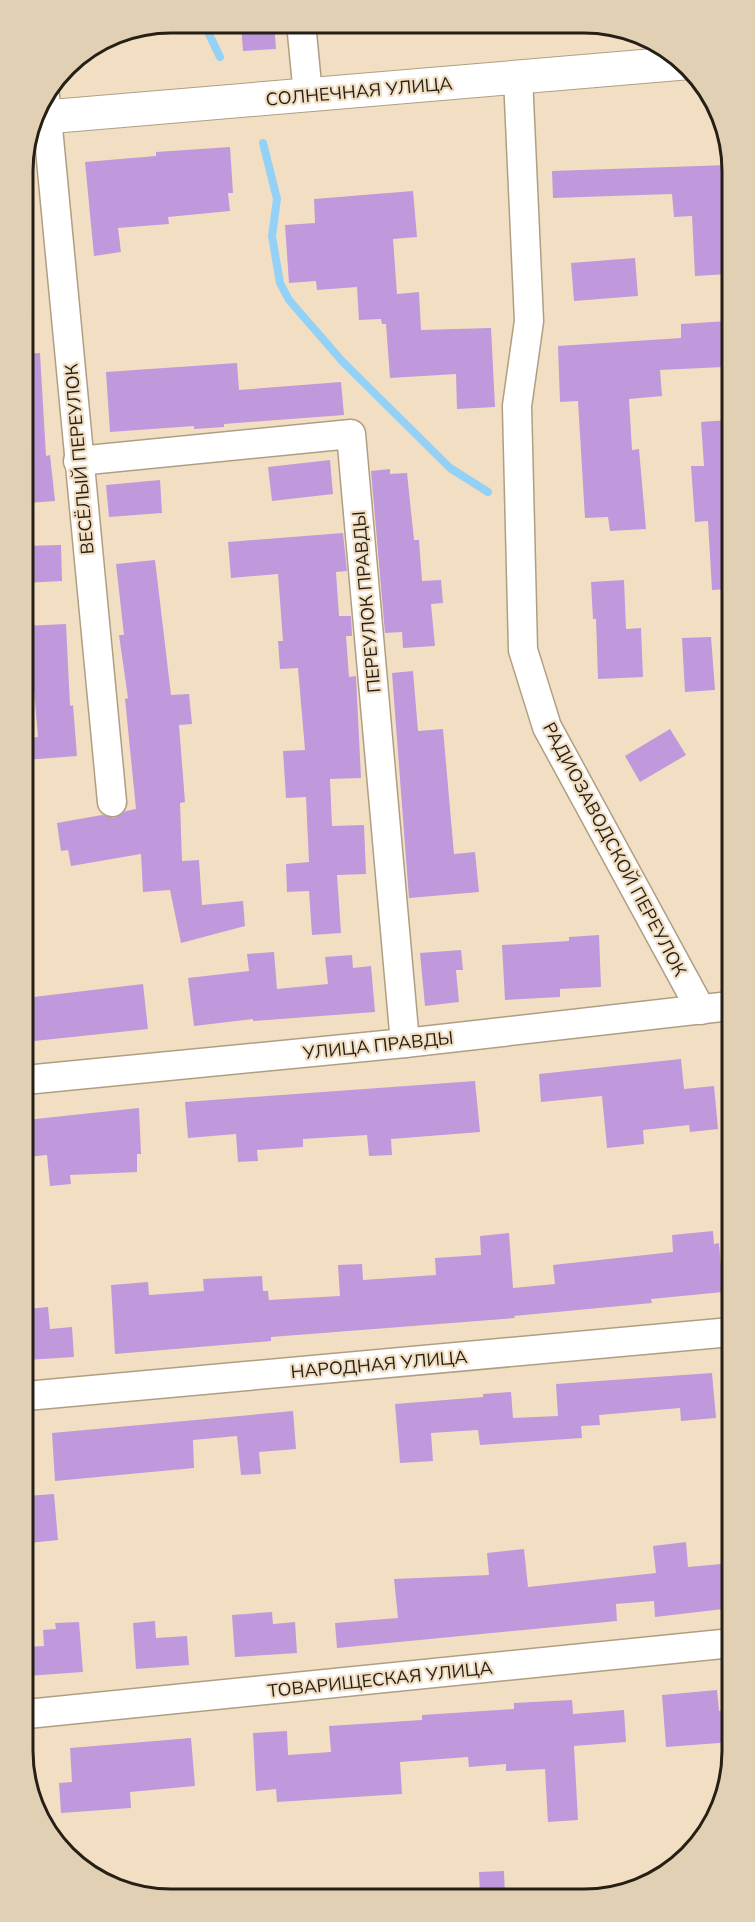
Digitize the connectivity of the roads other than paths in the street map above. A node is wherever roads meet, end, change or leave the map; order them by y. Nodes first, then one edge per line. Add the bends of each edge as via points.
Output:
1 (302, 33) edge
2 (671, 64) edge
3 (518, 77) junction
4 (308, 95) junction
5 (47, 110) edge
6 (43, 118) edge
7 (78, 461) junction
8 (112, 801) dead end
9 (722, 1007) edge
10 (701, 1010) junction
11 (405, 1043) junction
12 (33, 1079) edge
13 (722, 1333) edge
14 (33, 1395) edge
15 (722, 1644) edge
16 (33, 1713) edge

1 - 4 street
2 - 3 main road, СОЛНЕЧНАЯ УЛИЦА
3 - 4 main road, СОЛНЕЧНАЯ УЛИЦА
3 - 10 street, РАДИОЗАВОДСКОЙ ПЕРЕУЛОК via 529,321 517,406 523,651 547,727
4 - 5 main road, СОЛНЕЧНАЯ УЛИЦА
6 - 7 street, ВЕСЁЛЫЙ ПЕРЕУЛОК
7 - 8 street, ВЕСЁЛЫЙ ПЕРЕУЛОК
7 - 11 street, ПЕРЕУЛОК ПРАВДЫ via 351,434
9 - 10 street, УЛИЦА ПРАВДЫ
10 - 11 street, УЛИЦА ПРАВДЫ
11 - 12 street, УЛИЦА ПРАВДЫ
13 - 14 street, НАРОДНАЯ УЛИЦА
15 - 16 street, ТОВАРИЩЕСКАЯ УЛИЦА

